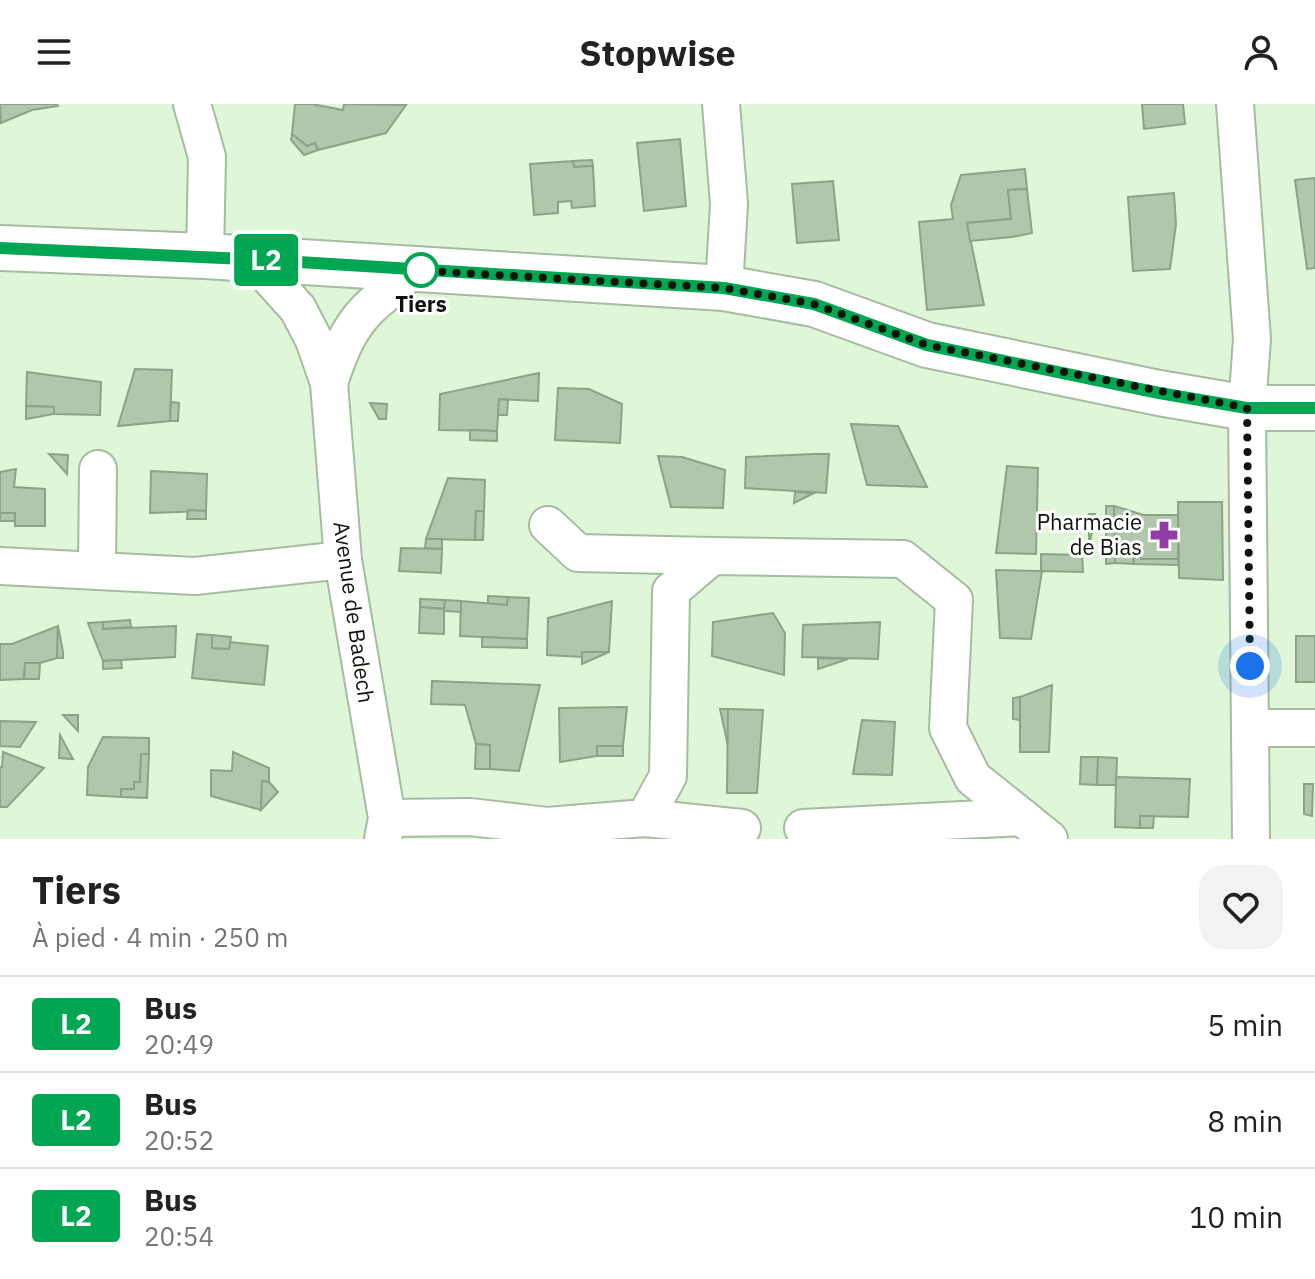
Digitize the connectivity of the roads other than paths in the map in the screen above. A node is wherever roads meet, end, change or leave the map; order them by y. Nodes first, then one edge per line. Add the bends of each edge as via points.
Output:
1 (192, 104) edge
2 (721, 104) edge
3 (1235, 104) edge
4 (0, 248) edge
5 (205, 256) junction
6 (266, 260) junction
7 (410, 270) junction
8 (724, 288) junction
9 (329, 383) junction
10 (1247, 408) junction
11 (1315, 408) edge
12 (98, 469) dead end
13 (548, 525) dead end
14 (712, 556) junction
15 (343, 560) junction
16 (0, 566) edge
17 (97, 571) junction
18 (1251, 728) junction
19 (1315, 728) edge
20 (645, 818) junction
21 (385, 828) edge
22 (742, 828) dead end
23 (803, 828) dead end
24 (1035, 828) edge
25 (547, 832) edge
26 (1251, 839) edge

1 - 5 street via 207,157
2 - 8 street via 729,204
3 - 10 street via 1252,339
4 - 5 street
5 - 6 street
6 - 7 street
6 - 9 street via 271,279 298,309 314,340
7 - 8 street
7 - 9 street via 351,330
8 - 10 street via 814,304 927,345
9 - 15 street, Avenue de Badech
10 - 11 street
10 - 18 street
12 - 17 street
13 - 14 street via 578,553
14 - 20 street via 671,591 668,776
14 - 24 street via 903,559 954,600 948,728 973,778
15 - 17 street via 195,576
15 - 21 street, Avenue de Badech
16 - 17 street
18 - 19 street
18 - 26 street
20 - 22 street
20 - 25 street
21 - 25 street via 470,817
23 - 24 street

